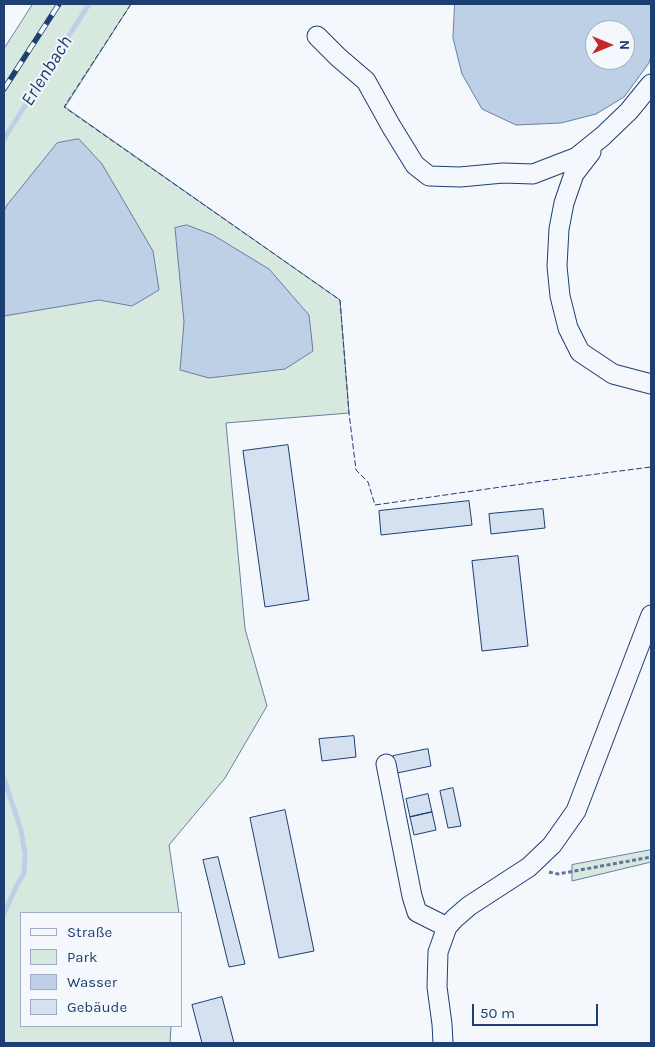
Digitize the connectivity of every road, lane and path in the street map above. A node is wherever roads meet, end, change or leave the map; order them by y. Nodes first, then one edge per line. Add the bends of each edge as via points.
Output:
1 (317, 36) dead end
2 (651, 84) edge
3 (603, 136) junction
4 (651, 384) edge
5 (651, 615) edge
6 (386, 764) dead end
7 (651, 857) edge
8 (529, 867) junction
9 (447, 927) junction
10 (443, 1043) edge

1 - 3 street via 366,81 415,165 429,176 533,174 577,157
2 - 3 street
3 - 4 street via 574,174 564,203 558,228 560,296 568,328 580,352 613,374
5 - 8 street via 576,811 552,845
6 - 9 street via 417,912
7 - 8 path via 558,874
8 - 9 street via 468,906
9 - 10 street via 438,952 437,987

